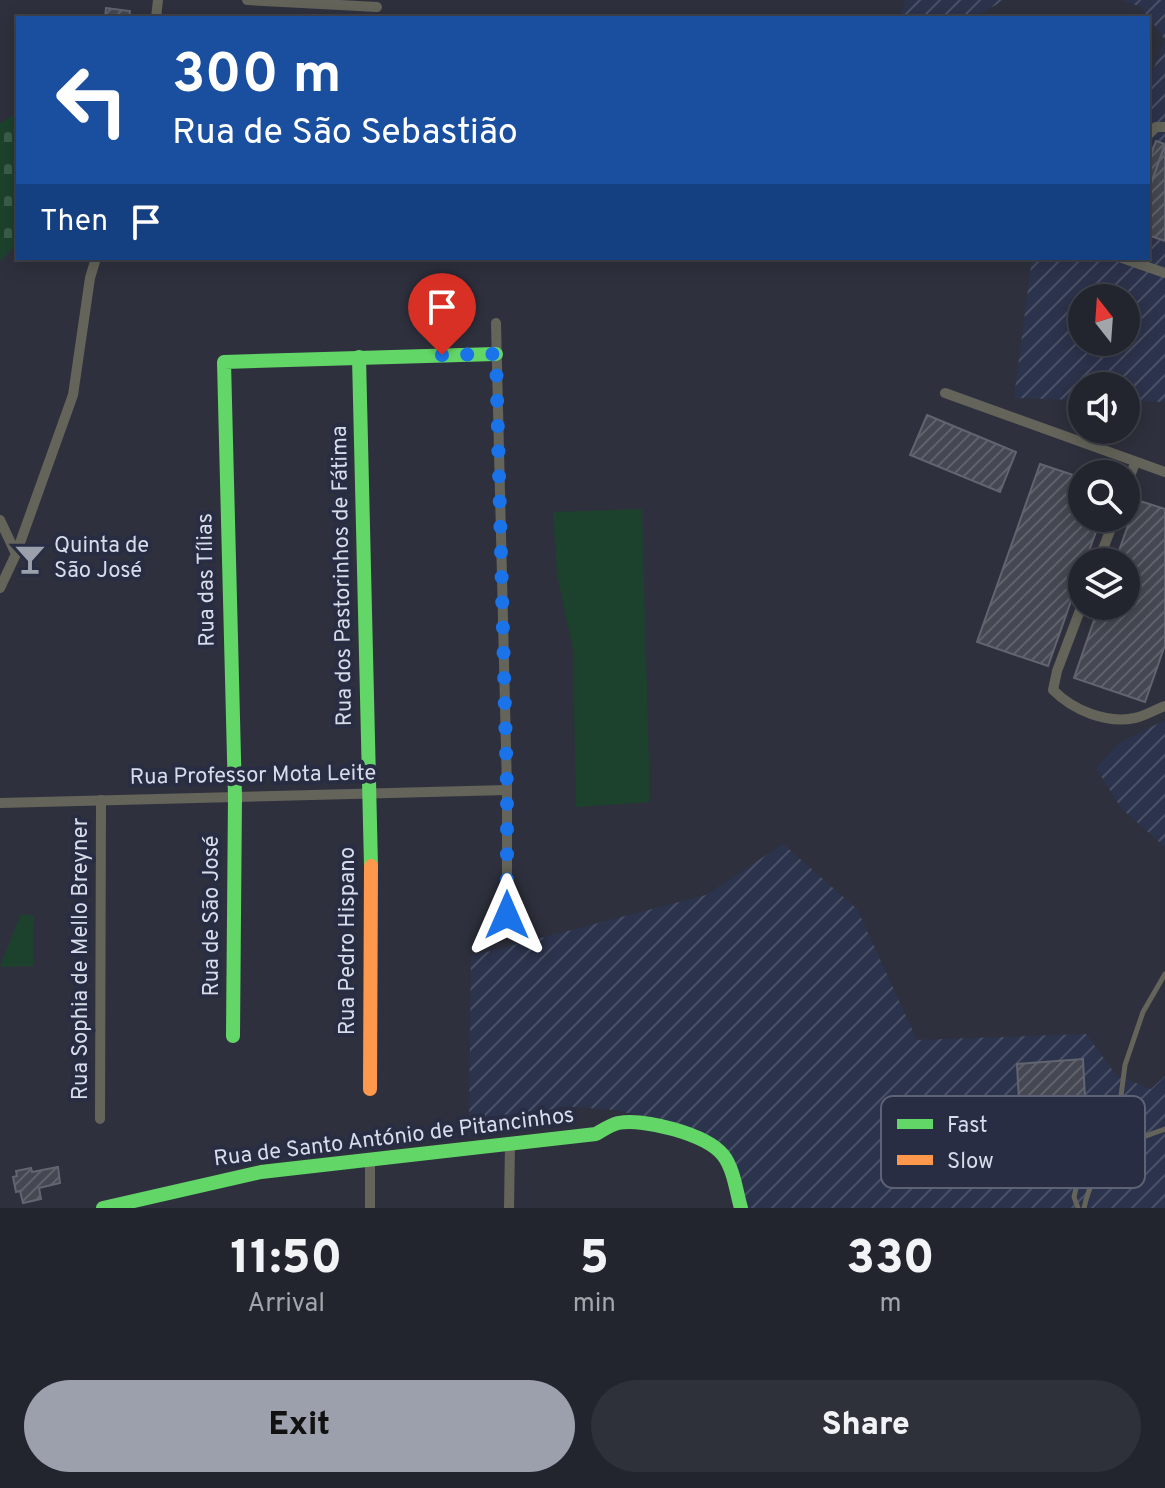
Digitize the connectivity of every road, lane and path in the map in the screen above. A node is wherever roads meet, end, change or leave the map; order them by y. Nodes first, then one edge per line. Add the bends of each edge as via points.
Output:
1 (247, 0) edge
2 (377, 7) dead end
3 (95, 260) edge
4 (1128, 260) edge
5 (1165, 273) edge
6 (496, 323) dead end
7 (496, 354) junction
8 (359, 357) junction
9 (945, 393) dead end
10 (1127, 460) edge
11 (1140, 464) edge
12 (1165, 472) edge
13 (0, 520) edge
14 (16, 554) junction
15 (0, 588) edge
16 (1076, 620) edge
17 (1165, 706) edge
18 (507, 790) junction
19 (371, 793) junction
20 (235, 797) junction
21 (101, 800) junction
22 (0, 803) edge
23 (507, 915) dead end
24 (1165, 974) edge
25 (233, 1036) dead end
26 (370, 1089) dead end
27 (1120, 1096) edge
28 (100, 1119) dead end
29 (1165, 1129) edge
30 (1145, 1136) edge
31 (510, 1144) junction
32 (370, 1161) junction
33 (1076, 1188) edge
34 (1089, 1188) edge
35 (103, 1208) edge
36 (370, 1208) edge
37 (509, 1208) edge
38 (741, 1208) edge
39 (1081, 1208) edge

1 - 2 street
3 - 14 street via 73,395
4 - 5 street
6 - 7 street
7 - 8 street
7 - 18 street
8 - 19 street, Rua dos Pastorinhos de Fátima
8 - 20 street, Rua das Tílias via 224,362
9 - 10 street
11 - 12 street
13 - 14 street
14 - 15 street
16 - 17 street via 1053,690 1086,712 1113,719 1135,718
18 - 19 street, Rua Professor Mota Leite
18 - 23 street
19 - 20 street, Rua Professor Mota Leite
19 - 26 street, Rua Pedro Hispano
20 - 21 street, Rua Professor Mota Leite
20 - 25 street, Rua de São José
21 - 22 street, Rua Professor Mota Leite
21 - 28 street, Rua Sophia de Mello Breyner
24 - 27 lane via 1138,1025
29 - 30 lane
31 - 32 street, Rua de Santo António de Pitancinhos
31 - 37 street
31 - 38 street, Rua de Santo António de Pitancinhos via 596,1134 617,1123 645,1123 705,1141 725,1159
32 - 35 street, Rua de Santo António de Pitancinhos via 261,1172
32 - 36 street
33 - 39 lane via 1074,1197
34 - 39 lane

